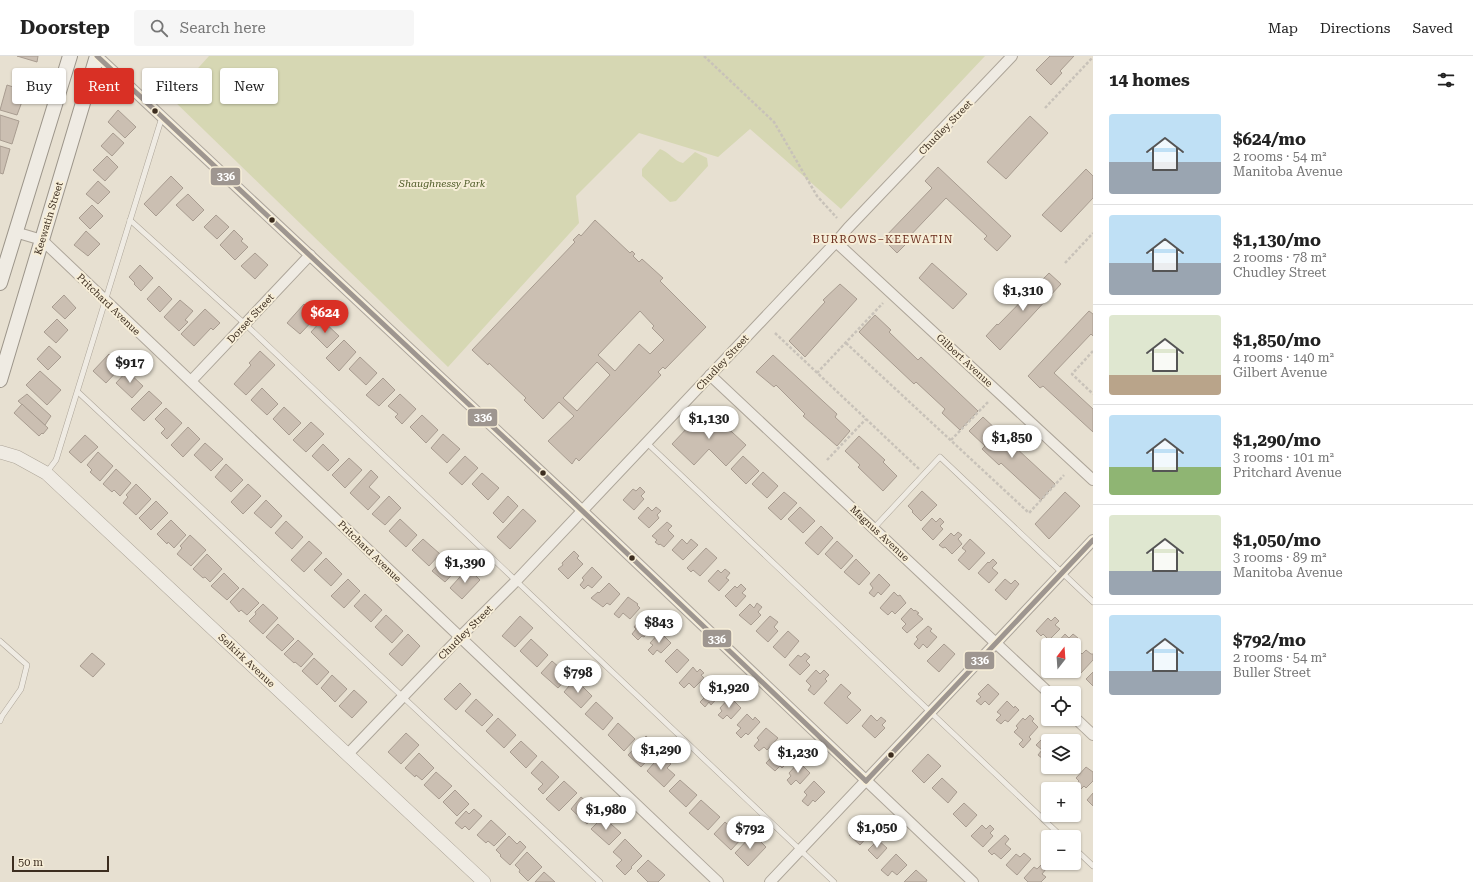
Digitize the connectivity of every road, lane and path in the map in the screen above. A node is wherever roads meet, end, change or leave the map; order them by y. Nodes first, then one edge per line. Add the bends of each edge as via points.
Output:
1 (70, 56) edge
2 (97, 56) edge
3 (704, 56) edge
4 (1012, 56) edge
5 (1093, 57) edge
6 (1045, 108) dead end
7 (162, 117) junction
8 (837, 218) dead end
9 (130, 220) junction
10 (15, 232) junction
11 (1093, 233) edge
12 (42, 240) junction
13 (836, 242) junction
14 (310, 255) junction
15 (1065, 262) dead end
16 (0, 283) edge
17 (105, 300) junction
18 (884, 303) dead end
19 (245, 324) junction
20 (775, 333) dead end
21 (846, 343) junction
22 (1093, 351) edge
23 (817, 373) junction
24 (710, 375) junction
25 (0, 380) edge
26 (191, 381) junction
27 (78, 392) junction
28 (1093, 394) edge
29 (988, 402) dead end
30 (866, 419) junction
31 (951, 440) junction
32 (647, 443) junction
33 (0, 452) edge
34 (827, 460) dead end
35 (924, 466) dead end
36 (46, 473) junction
37 (1064, 475) dead end
38 (1093, 480) edge
39 (582, 511) junction
40 (874, 528) junction
41 (1093, 540) edge
42 (1063, 573) junction
43 (516, 581) junction
44 (1093, 602) edge
45 (460, 637) junction
46 (0, 641) edge
47 (996, 643) junction
48 (1042, 686) edge
49 (403, 696) junction
50 (930, 713) junction
51 (0, 721) edge
52 (1081, 724) edge
53 (1093, 735) edge
54 (348, 754) junction
55 (866, 781) junction
56 (1055, 830) edge
57 (800, 850) junction
58 (1081, 855) edge
59 (1093, 866) edge
60 (484, 882) edge
61 (600, 882) edge
62 (718, 882) edge
63 (770, 882) edge
64 (834, 882) edge
65 (973, 882) edge

1 - 10 main road
2 - 7 street
2 - 12 main road, Keewatin Street
3 - 8 path via 774,122 816,196
4 - 13 street, Chudley Street
5 - 6 path
7 - 9 lane
7 - 14 street
9 - 17 lane
9 - 19 lane
10 - 12 street, Pritchard Avenue
10 - 16 main road
11 - 15 path
12 - 17 street, Pritchard Avenue
12 - 25 main road, Keewatin Street
13 - 24 street, Chudley Street
13 - 38 street, Gilbert Avenue
14 - 19 street, Dorset Street
14 - 39 street
17 - 26 street, Pritchard Avenue
17 - 27 lane
18 - 21 path
19 - 26 street, Dorset Street
19 - 43 lane
20 - 23 path
21 - 23 path
21 - 31 path
22 - 28 path via 1072,374
23 - 30 path
24 - 32 street, Chudley Street
24 - 40 street, Magnus Avenue
26 - 45 street, Pritchard Avenue
27 - 36 lane via 56,460
27 - 49 lane
29 - 31 path
30 - 34 path
30 - 35 path via 920,470
31 - 37 path via 1029,512
32 - 39 street, Chudley Street
32 - 50 lane
33 - 36 street, Selkirk Avenue via 17,457
36 - 54 street, Selkirk Avenue
39 - 43 street, Chudley Street
39 - 55 street
40 - 42 lane via 940,457
40 - 47 street, Magnus Avenue
41 - 42 street
42 - 44 lane
42 - 47 street
43 - 45 street, Chudley Street
43 - 57 lane
45 - 49 street, Chudley Street
45 - 62 street, Pritchard Avenue
46 - 51 lane via 27,665 21,689
47 - 48 street, Magnus Avenue
47 - 50 street
49 - 54 street, Chudley Street
49 - 61 lane
50 - 55 street
50 - 56 lane
52 - 53 street
54 - 60 street, Selkirk Avenue
55 - 57 street
55 - 65 street
57 - 63 street
57 - 64 lane
58 - 59 lane

